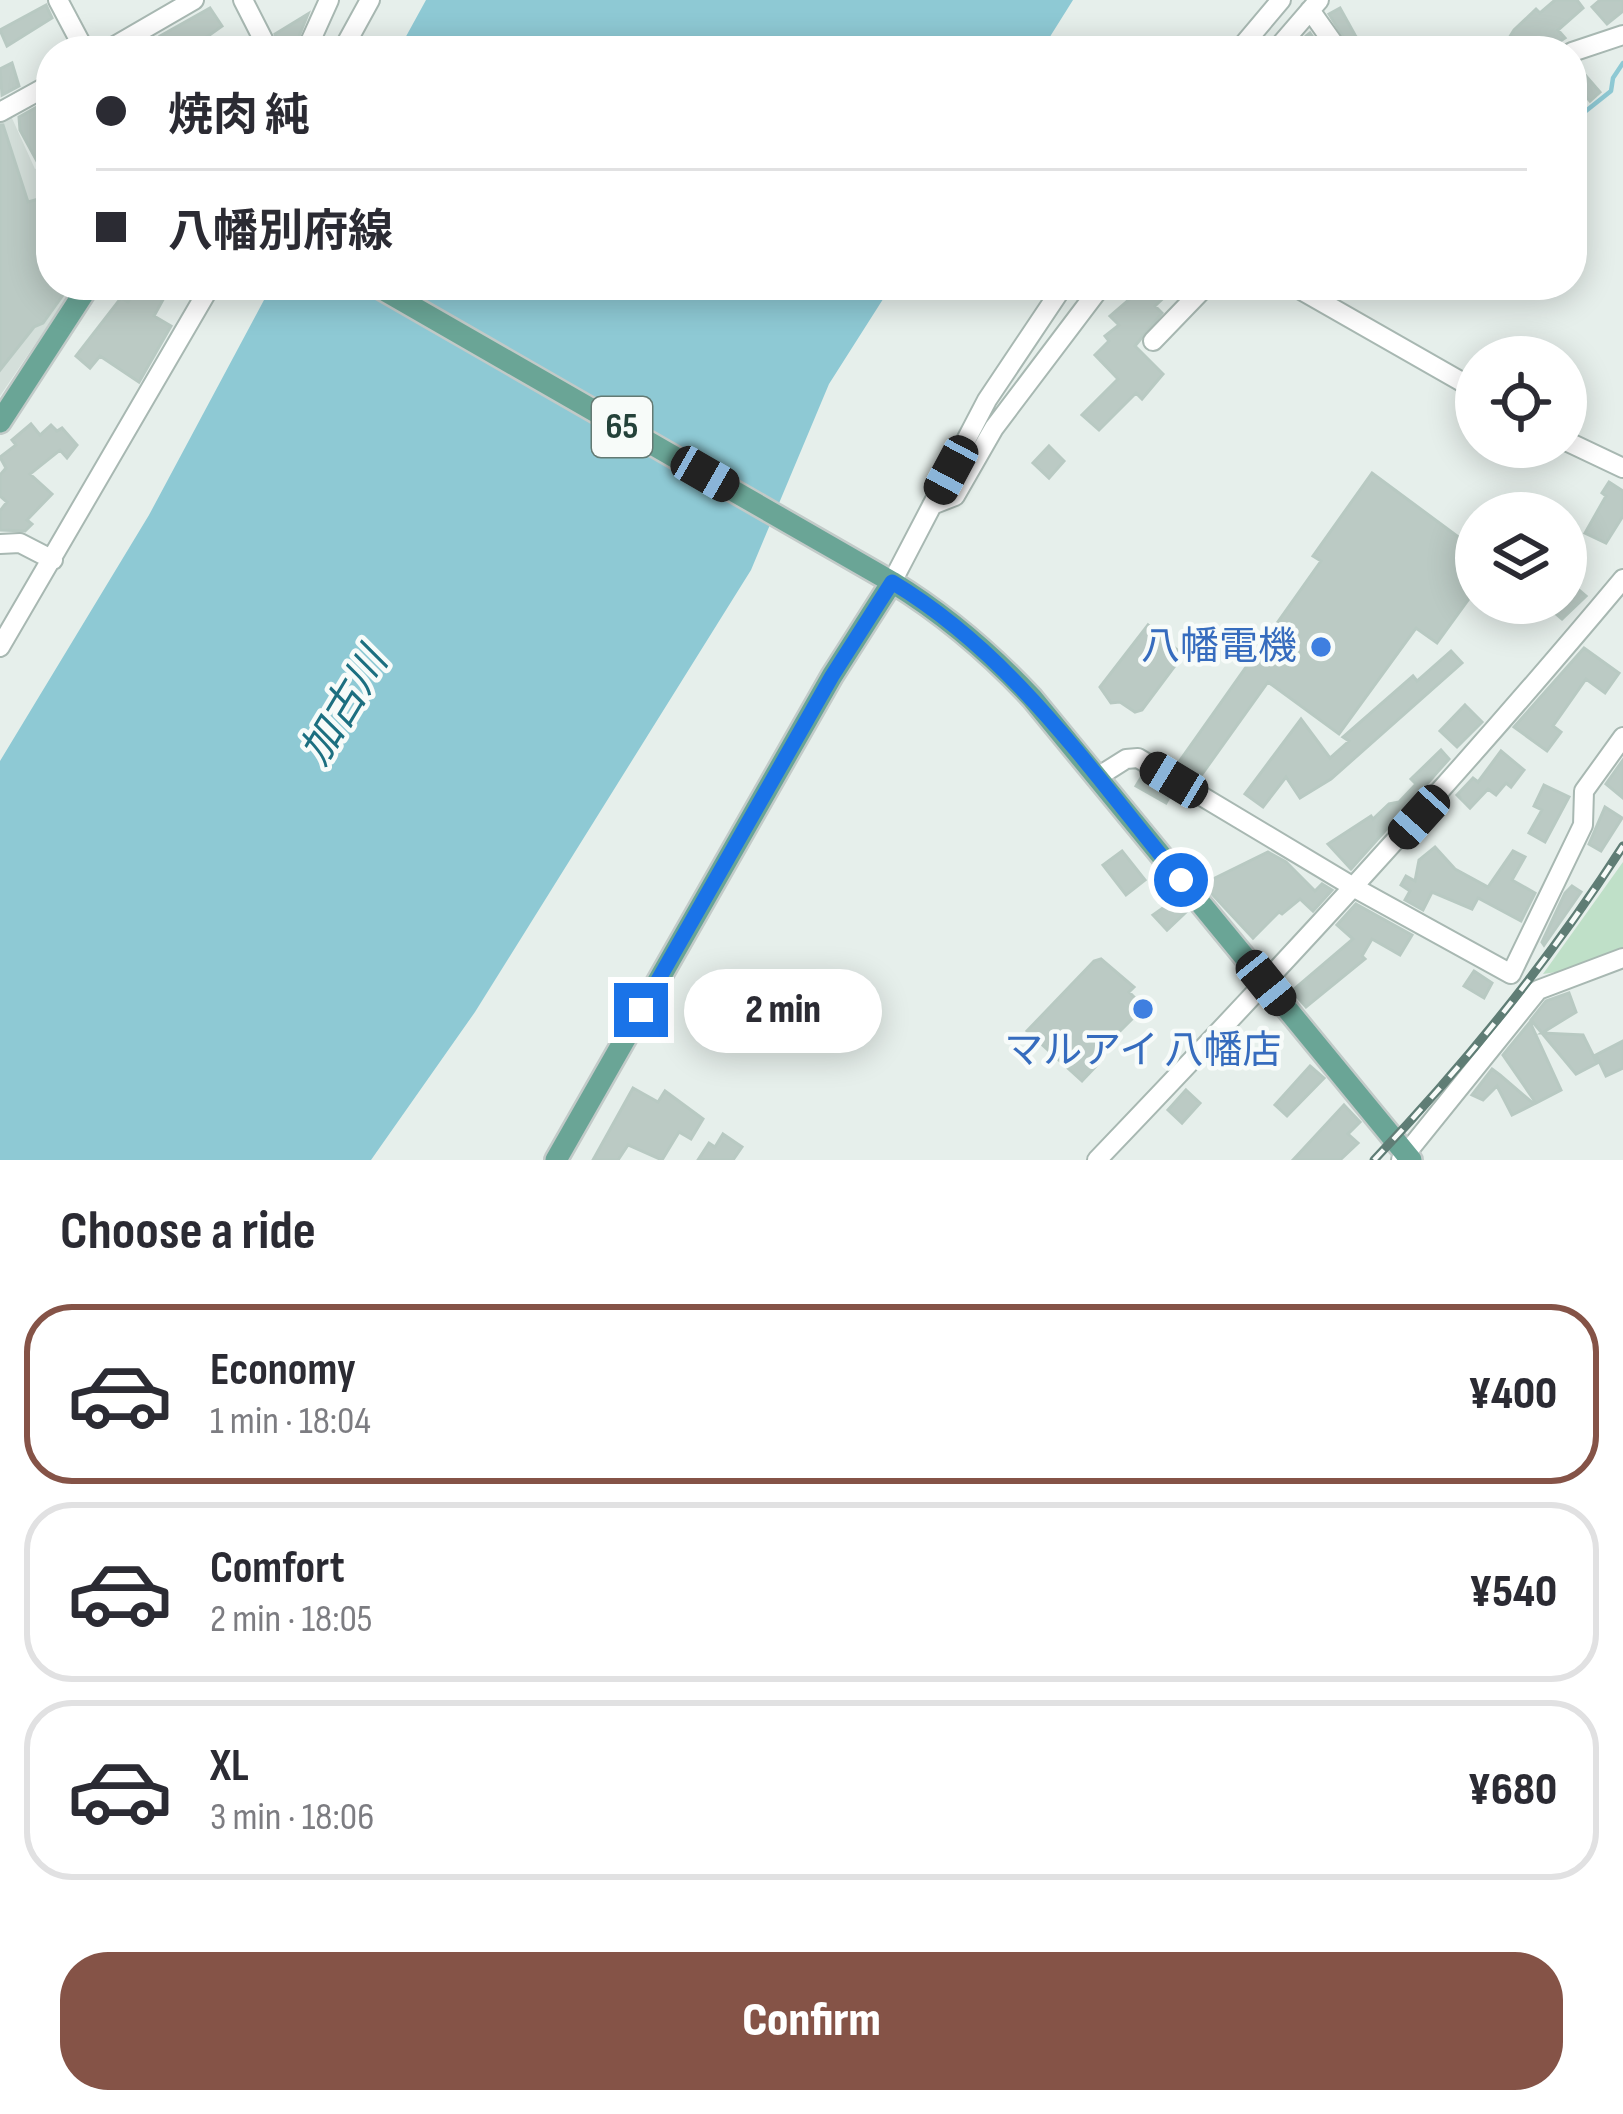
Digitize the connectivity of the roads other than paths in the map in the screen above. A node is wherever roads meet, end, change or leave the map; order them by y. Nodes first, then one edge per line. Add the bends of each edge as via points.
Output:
1 (58, 0) edge
2 (194, 0) edge
3 (243, 0) edge
4 (329, 0) edge
5 (370, 0) edge
6 (1281, 0) edge
7 (1314, 5) edge
8 (1623, 35) edge
9 (78, 36) edge
10 (132, 36) edge
11 (261, 36) edge
12 (313, 36) edge
13 (350, 36) edge
14 (1251, 36) edge
15 (1288, 36) edge
16 (1331, 36) edge
17 (1587, 47) edge
18 (36, 92) edge
19 (0, 112) edge
20 (79, 300) edge
21 (202, 300) edge
22 (401, 300) edge
23 (1054, 300) edge
24 (1091, 300) edge
25 (1193, 300) edge
26 (1318, 300) edge
27 (1154, 341) dead end
28 (1455, 378) edge
29 (0, 422) edge
30 (1587, 451) edge
31 (1623, 469) edge
32 (932, 505) junction
33 (0, 544) edge
34 (53, 560) junction
35 (1623, 579) edge
36 (892, 582) junction
37 (0, 647) edge
38 (1623, 737) edge
39 (1096, 778) junction
40 (1355, 888) junction
41 (1623, 958) edge
42 (1266, 983) junction
43 (1406, 1158) edge
44 (556, 1160) edge
45 (1097, 1160) edge

1 - 9 street
2 - 10 street
3 - 11 street
4 - 12 street
5 - 13 street
6 - 14 street
7 - 15 street
7 - 16 street
8 - 17 street
18 - 19 street
20 - 29 main road
21 - 34 street
22 - 36 main road, 65
23 - 32 street via 987,400
24 - 32 street via 994,428 955,496
25 - 27 street
26 - 28 street
30 - 31 street
32 - 36 street
33 - 34 street via 20,543
34 - 37 street
35 - 40 street
36 - 39 main road, 65 via 988,650
36 - 44 main road
38 - 40 street via 1584,791 1583,825 1511,974
39 - 40 street via 1138,758
39 - 42 main road, 65
40 - 42 street
41 - 43 street via 1538,990
42 - 43 main road, 65
42 - 45 street

